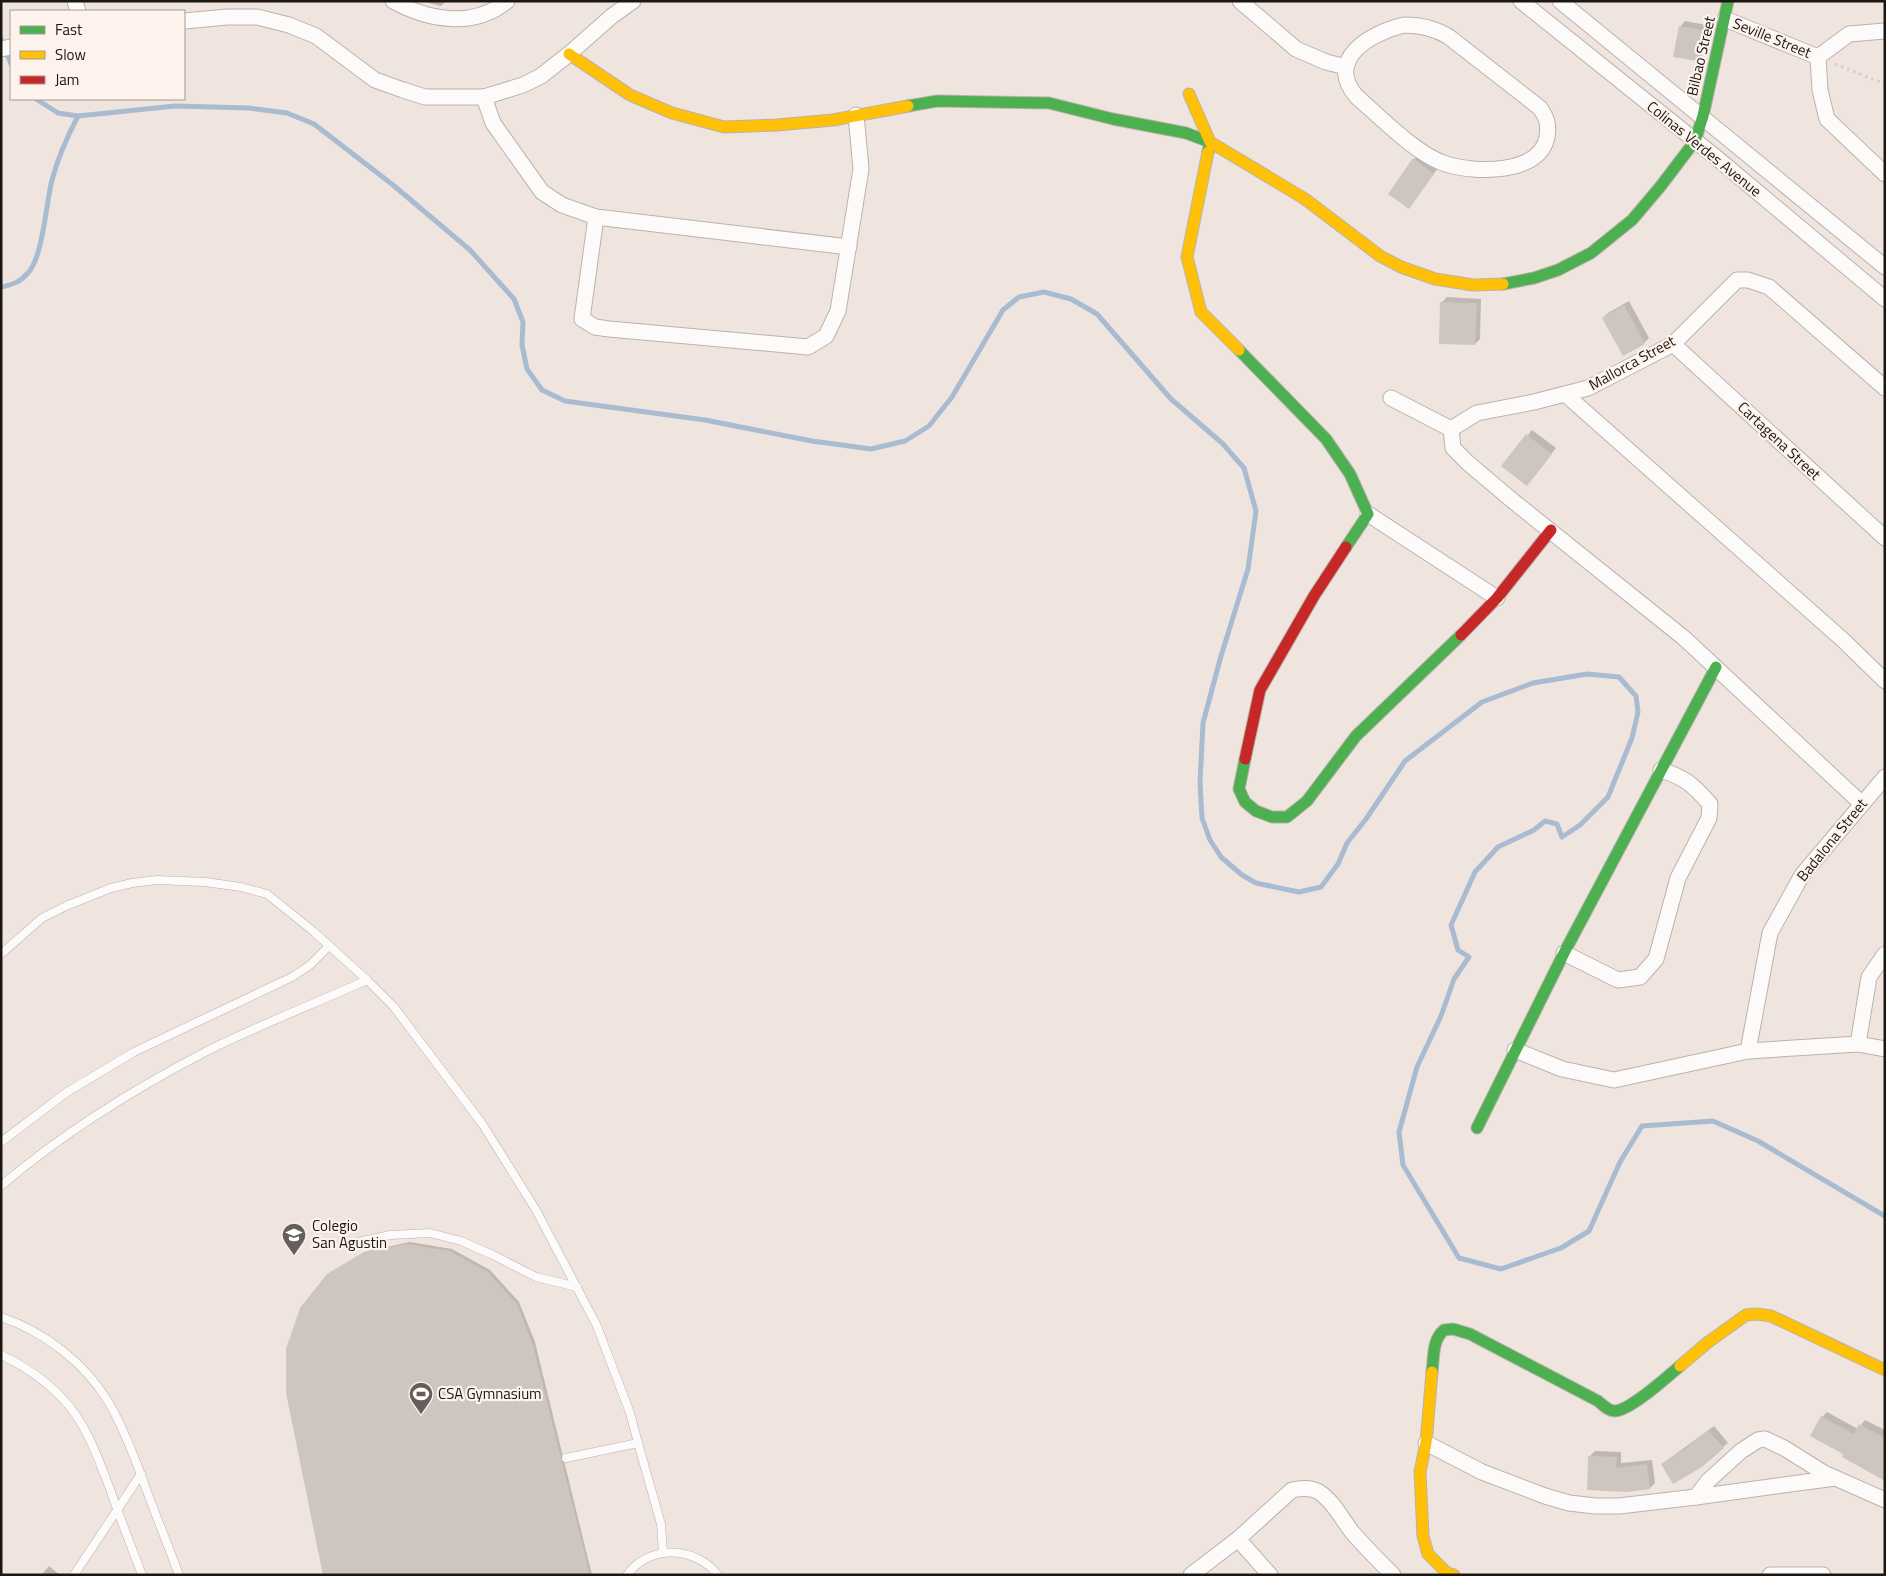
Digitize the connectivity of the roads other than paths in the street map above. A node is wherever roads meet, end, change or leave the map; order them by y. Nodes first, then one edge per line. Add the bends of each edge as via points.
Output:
1 (393, 1) edge
2 (506, 1) edge
3 (633, 1) edge
4 (1240, 1) edge
5 (1521, 1) edge
6 (1560, 1) edge
7 (1728, 1) edge
8 (1725, 19) junction
9 (185, 21) edge
10 (1885, 31) edge
11 (569, 54) junction
12 (1818, 58) junction
13 (1346, 67) junction
14 (1189, 94) dead end
15 (484, 97) junction
16 (856, 115) junction
17 (1703, 116) junction
18 (1695, 141) junction
19 (1210, 142) junction
20 (1885, 174) edge
21 (596, 217) junction
22 (849, 247) junction
23 (1885, 267) edge
24 (1885, 298) edge
25 (1673, 344) junction
26 (1885, 388) edge
27 (1565, 394) junction
28 (1391, 398) dead end
29 (1451, 429) junction
30 (1368, 514) junction
31 (1551, 530) junction
32 (1885, 538) edge
33 (1497, 598) junction
34 (1716, 667) junction
35 (1885, 682) edge
36 (1661, 770) junction
37 (1885, 777) edge
38 (1861, 803) junction
39 (329, 946) junction
40 (1564, 953) junction
41 (1, 954) edge
42 (1885, 954) edge
43 (367, 980) junction
44 (1858, 1044) junction
45 (1885, 1049) edge
46 (1515, 1050) junction
47 (1748, 1050) junction
48 (1477, 1128) dead end
49 (1, 1142) edge
50 (1, 1186) edge
51 (354, 1243) dead end
52 (577, 1288) junction
53 (1, 1317) edge
54 (1, 1355) edge
55 (1885, 1370) edge
56 (1426, 1443) junction
57 (638, 1444) junction
58 (566, 1458) dead end
59 (140, 1474) junction
60 (1835, 1478) junction
61 (1696, 1497) junction
62 (1885, 1500) edge
63 (117, 1510) junction
64 (1238, 1539) junction
65 (663, 1553) junction
66 (74, 1575) edge
67 (142, 1575) edge
68 (179, 1575) edge
69 (627, 1575) edge
70 (718, 1575) edge
71 (1191, 1575) edge
72 (1270, 1575) edge
73 (1393, 1575) edge
74 (1454, 1575) edge
75 (1770, 1575) edge
76 (1823, 1575) edge

1 - 2 street via 420,13 460,20 478,17
3 - 11 street
4 - 13 street via 1296,49
5 - 18 street, Colinas Verdes Avenue
6 - 17 street, Colinas Verdes Avenue
7 - 8 street, Bilbao Street
8 - 12 street, Seville Street
8 - 17 street, Bilbao Street
9 - 15 street via 257,17 290,24 316,36 375,80 393,87 425,97
10 - 12 street, Seville Street via 1849,34
11 - 15 street via 541,76
11 - 16 street via 630,95 672,112 724,127 833,120
12 - 20 street, Seville Street via 1820,90 1827,119
13 - 13 street via 1348,82 1357,97 1424,152 1444,164 1466,169 1518,165 1542,150 1546,143 1548,123 1540,108 1450,36 1433,28 1404,25 1378,34 1361,43
14 - 19 street
15 - 21 street via 493,123 542,192 562,205
16 - 19 street via 937,101 1050,104 1186,133
16 - 22 street via 861,169
17 - 18 street, Bilbao Street
17 - 23 street, Colinas Verdes Avenue
18 - 19 street via 1632,220 1591,253 1534,278 1473,285 1435,278 1380,256 1305,199
18 - 24 street, Colinas Verdes Avenue
19 - 30 street via 1187,257 1201,312 1326,439 1350,474
21 - 22 street
21 - 22 street via 582,319 595,327 610,329 808,346 826,336 838,311
25 - 26 street, Mallorca Street via 1737,280 1748,280 1769,287
25 - 27 street, Mallorca Street via 1588,388
25 - 32 street, Cartagena Street
27 - 29 street, Mallorca Street via 1477,413
27 - 35 street via 1843,640
28 - 29 street
29 - 31 street via 1453,448
30 - 33 street
30 - 33 street via 1314,596 1260,690 1239,789 1245,802 1256,811 1272,817 1287,817 1307,801 1356,736
31 - 33 street
31 - 34 street
34 - 36 street
34 - 38 street
36 - 40 street
36 - 40 street via 1694,786 1710,804 1709,818 1678,878 1656,959 1640,976 1618,980
37 - 38 street, Badalona Street
38 - 47 street, Badalona Street via 1802,875 1770,933
39 - 41 lane via 266,894 205,882 157,880 111,888 66,906 42,918
39 - 43 lane
39 - 49 lane via 292,977 134,1052 67,1092
40 - 46 street
42 - 44 street via 1869,977
43 - 50 lane via 209,1050 116,1101
43 - 52 lane via 394,1007 483,1125 536,1210
44 - 45 street
44 - 47 street
46 - 47 street via 1562,1069 1614,1080
46 - 48 street
51 - 52 lane via 390,1235 430,1233 494,1254 536,1277
52 - 57 lane via 597,1326 630,1413
53 - 59 lane via 36,1333 68,1355 91,1377 113,1410
54 - 63 lane via 24,1365 64,1400 95,1453
55 - 56 street via 1771,1316 1746,1315 1638,1400 1616,1412 1470,1334 1454,1328 1444,1329 1437,1336 1435,1345
56 - 61 street via 1482,1472 1569,1503 1619,1506
56 - 74 street via 1420,1472 1422,1536 1428,1554
57 - 58 lane
57 - 65 lane via 661,1524
59 - 63 lane
59 - 68 lane
60 - 61 street
60 - 61 street via 1765,1439 1740,1451
60 - 62 street
63 - 66 lane
63 - 67 lane
64 - 71 street
64 - 72 street
64 - 73 street via 1292,1490 1308,1489 1326,1499
65 - 69 lane via 639,1562
65 - 70 lane via 681,1553 697,1558
75 - 76 street

